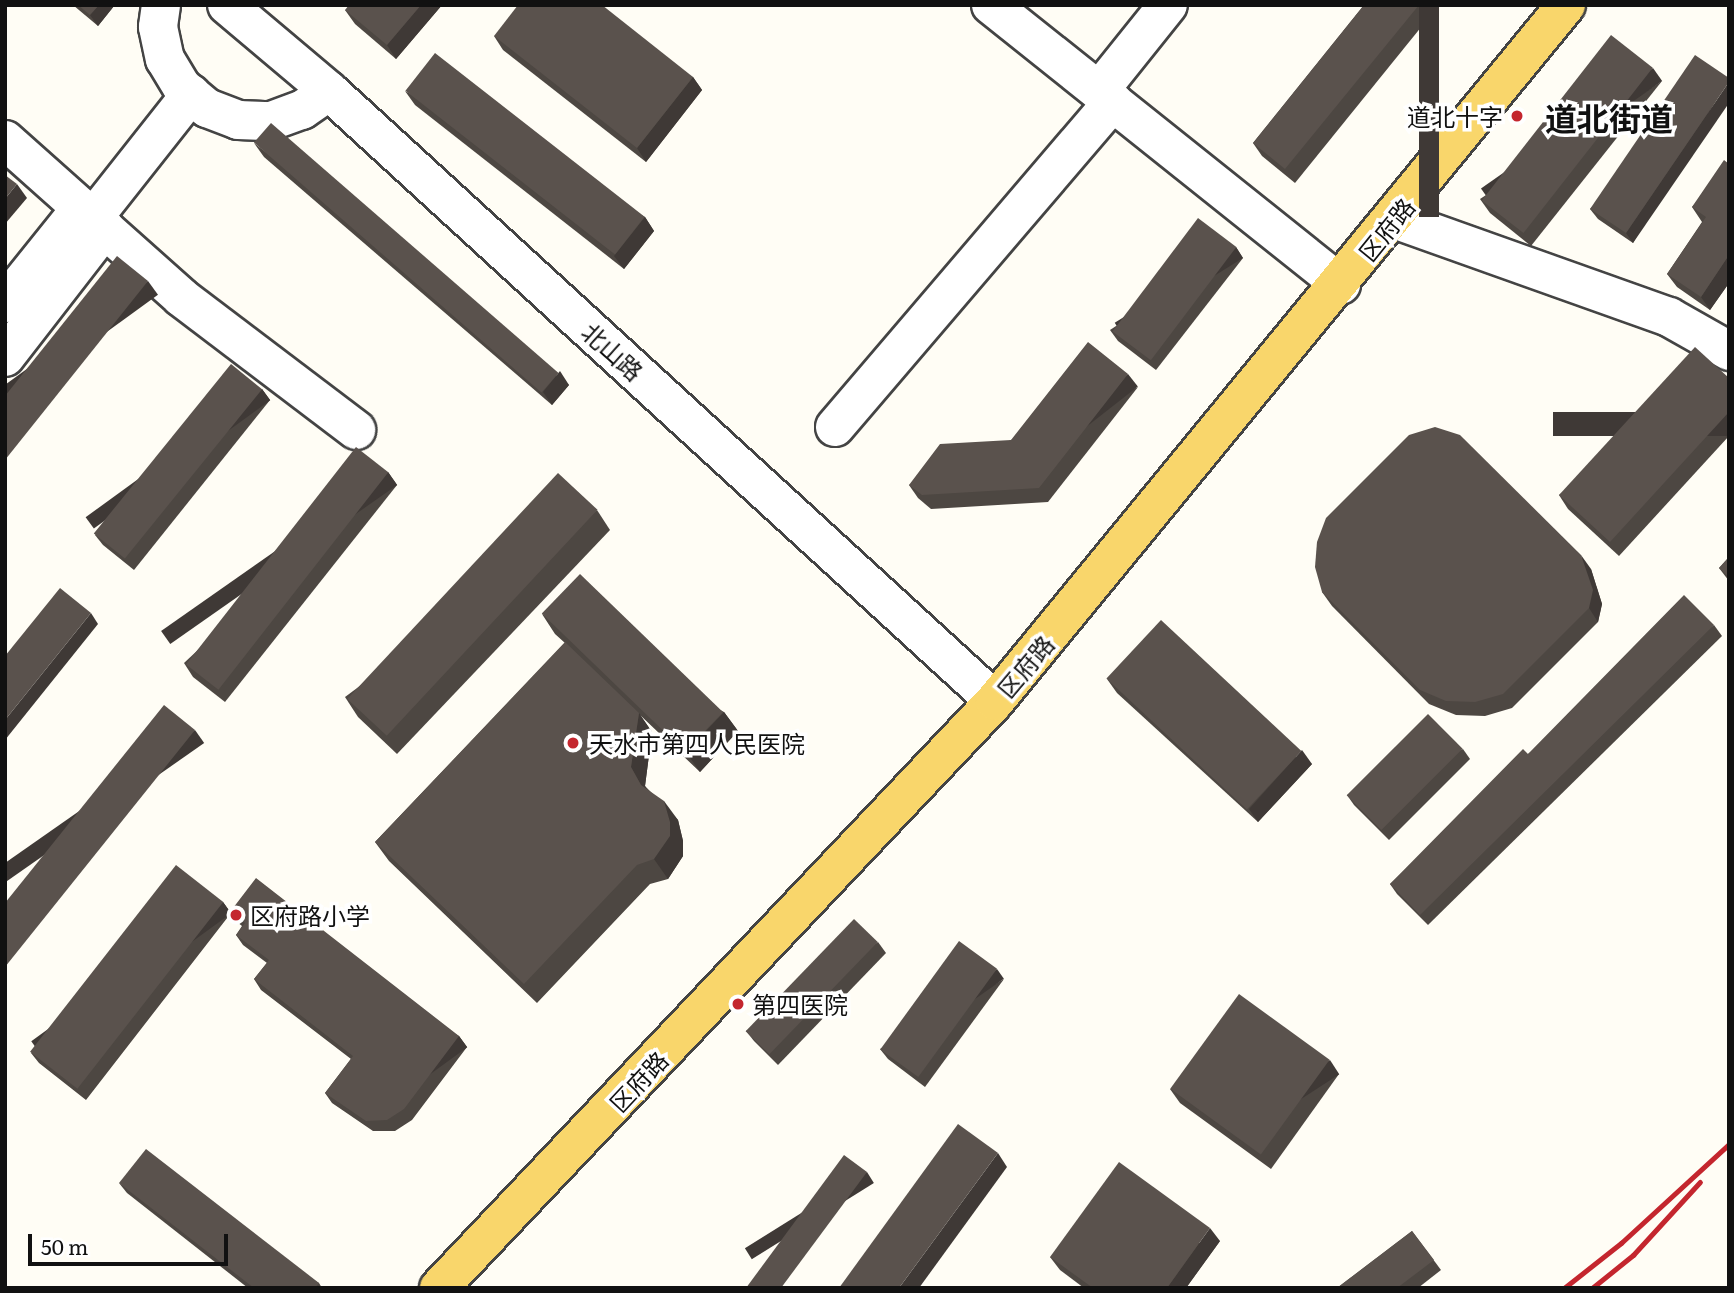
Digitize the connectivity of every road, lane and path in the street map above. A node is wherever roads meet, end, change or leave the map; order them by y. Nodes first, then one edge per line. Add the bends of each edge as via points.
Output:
1 (161, 5) edge
2 (991, 5) edge
3 (1168, 5) edge
4 (1566, 5) edge
5 (244, 11) edge
6 (329, 91) junction
7 (191, 94) junction
8 (1106, 97) junction
9 (5, 140) edge
10 (93, 218) junction
11 (1394, 219) junction
12 (1341, 284) junction
13 (5, 303) edge
14 (1729, 351) edge
15 (5, 357) edge
16 (835, 427) dead end
17 (356, 430) dead end
18 (995, 701) junction
19 (439, 1288) edge

1 - 7 street via 158,27 165,59
2 - 8 street
3 - 8 street
4 - 11 main road, 区府路
5 - 6 street, 北山路
6 - 7 street via 302,110 271,121 238,120 207,108
6 - 18 street, 北山路
7 - 10 street
8 - 12 street
8 - 16 street
9 - 10 street
10 - 13 street
10 - 15 street
10 - 17 street via 181,297
11 - 12 main road, 区府路
11 - 14 street via 1669,317
12 - 18 main road, 区府路
18 - 19 main road, 区府路

